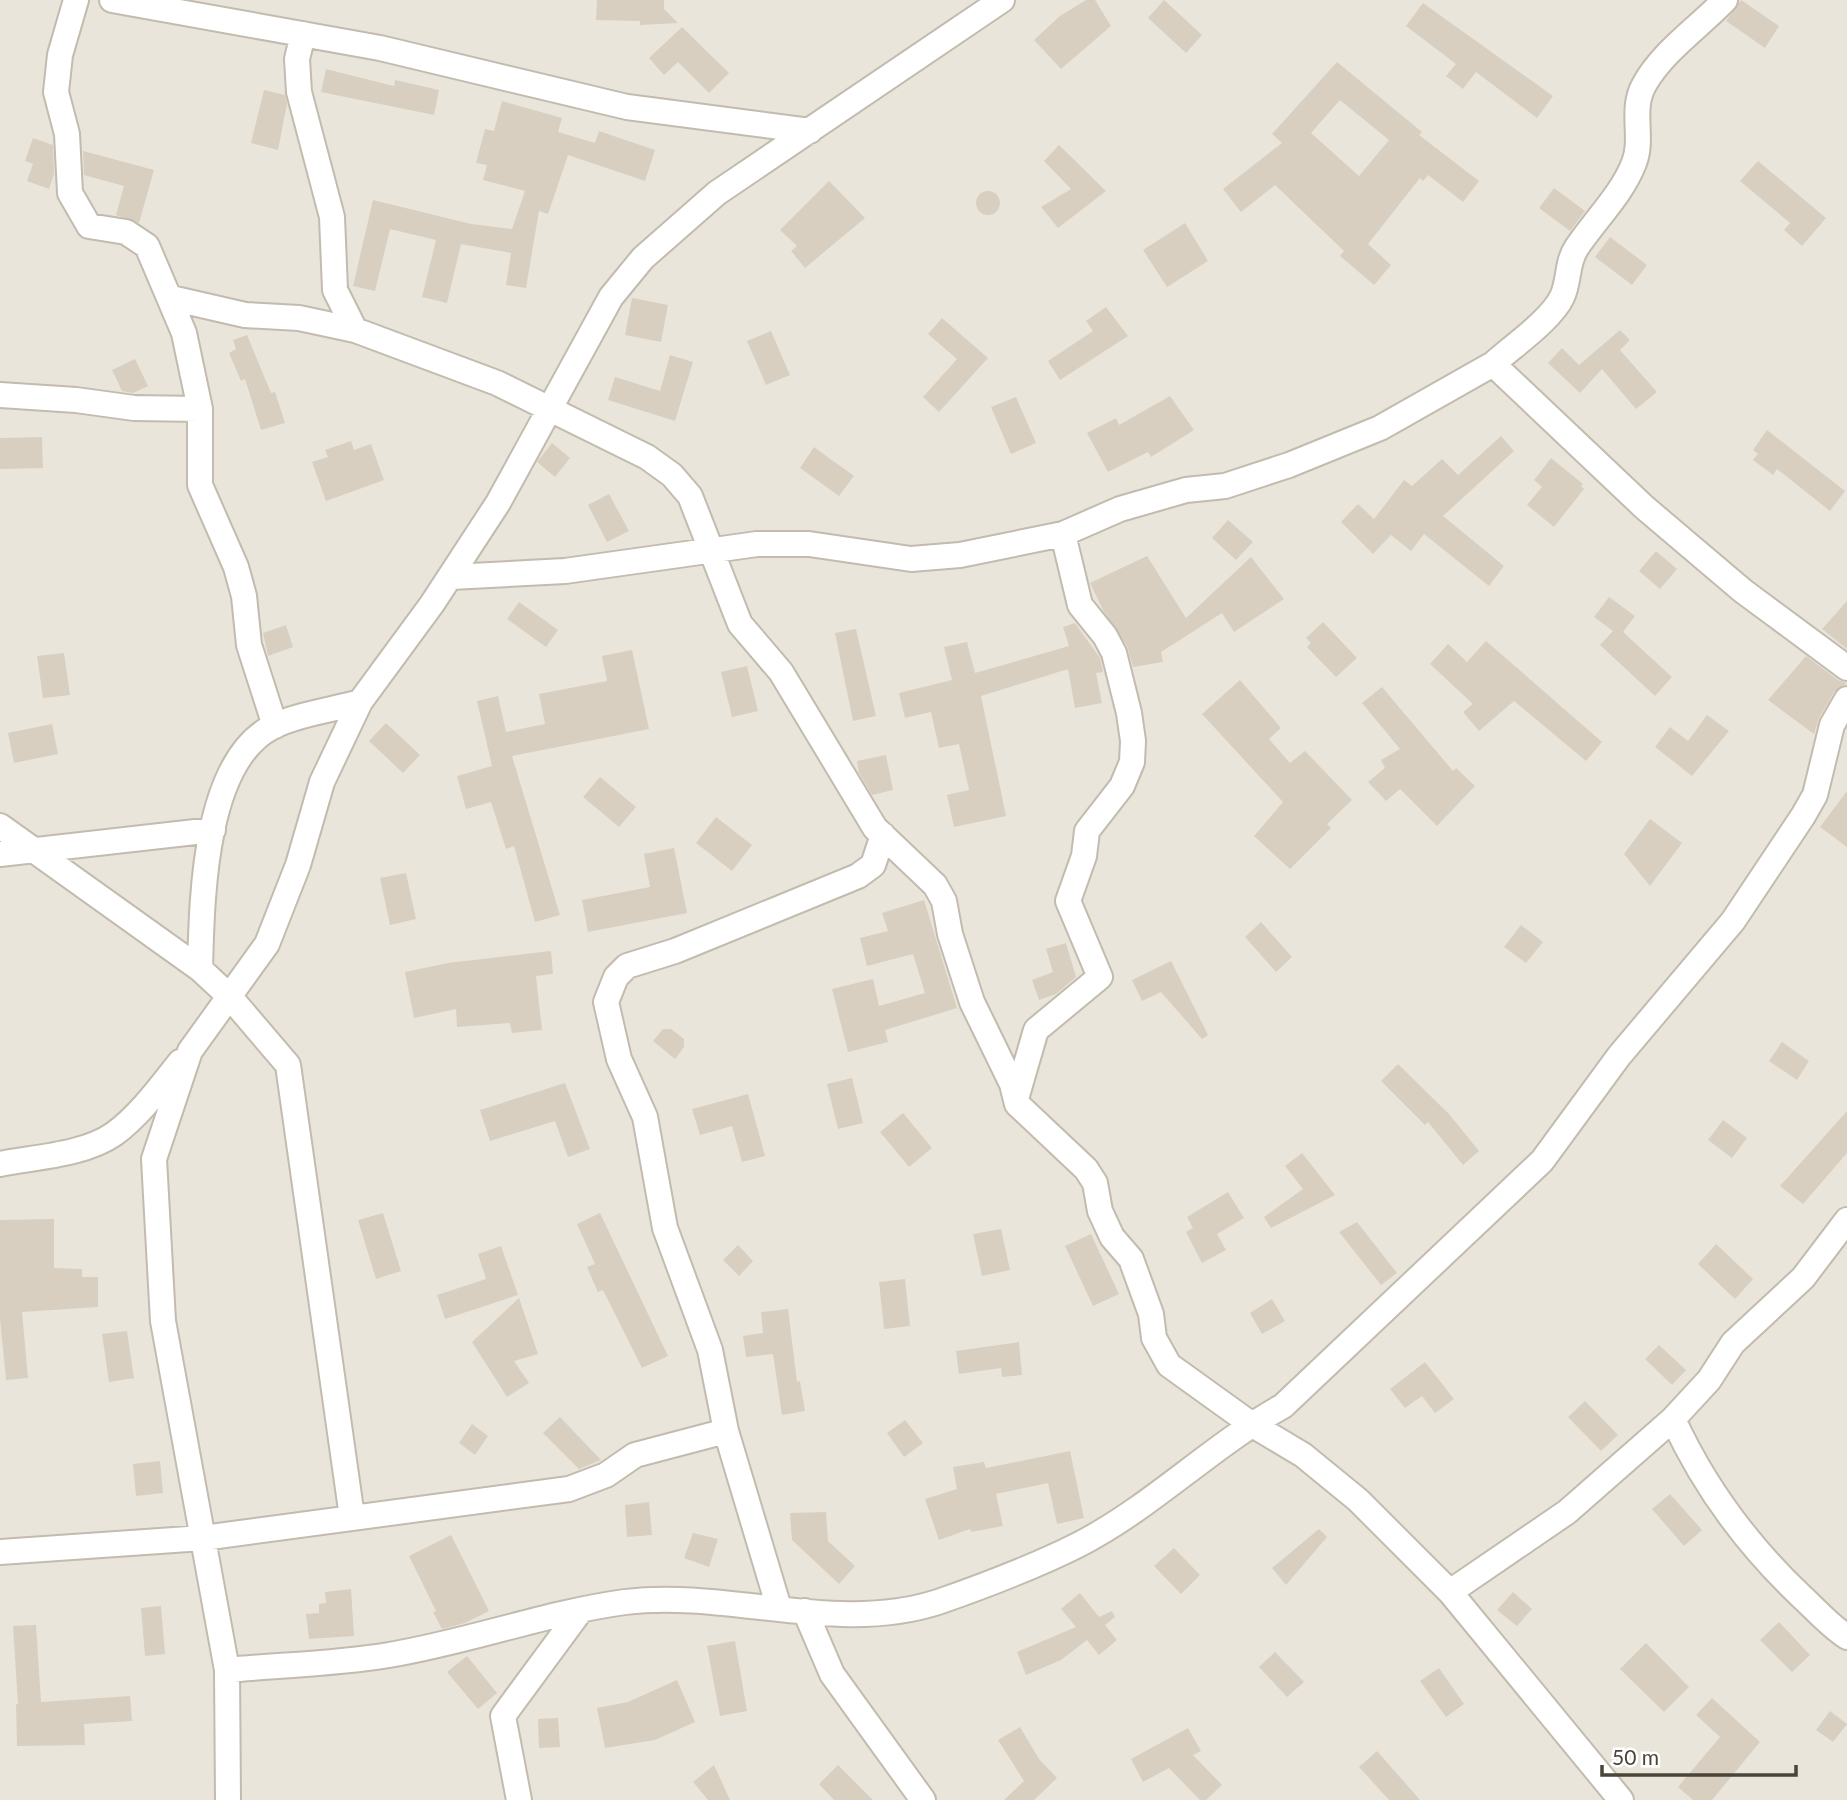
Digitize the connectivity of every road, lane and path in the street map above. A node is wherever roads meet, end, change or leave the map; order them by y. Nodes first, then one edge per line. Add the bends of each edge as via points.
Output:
1 (76, 0) edge
2 (112, 0) edge
3 (1002, 0) edge
4 (1725, 0) edge
5 (303, 34) junction
6 (810, 131) junction
7 (171, 299) junction
8 (355, 330) junction
9 (1493, 364) junction
10 (0, 395) edge
11 (200, 409) junction
12 (549, 410) junction
13 (1063, 534) junction
14 (711, 549) junction
15 (451, 577) junction
16 (1847, 668) edge
17 (1847, 699) edge
18 (360, 702) junction
19 (275, 726) junction
20 (0, 826) edge
21 (213, 831) junction
22 (883, 835) junction
23 (35, 849) junction
24 (0, 854) edge
25 (200, 969) junction
26 (230, 997) junction
27 (190, 1051) junction
28 (1016, 1098) junction
29 (0, 1164) edge
30 (1847, 1220) edge
31 (1673, 1419) junction
32 (1251, 1424) junction
33 (726, 1431) junction
34 (352, 1517) junction
35 (203, 1538) junction
36 (0, 1552) edge
37 (1450, 1592) junction
38 (779, 1608) junction
39 (582, 1610) junction
40 (806, 1611) junction
41 (1847, 1637) edge
42 (227, 1670) junction
43 (228, 1800) edge
44 (519, 1800) edge
45 (923, 1800) edge
46 (1621, 1800) edge

1 - 7 street via 60,55 56,92 67,134 70,193 89,226 126,232 147,246
2 - 5 street
3 - 6 street
4 - 9 street via 1648,78 1636,116 1638,151 1625,183 1576,249 1554,309
5 - 6 street via 627,107
5 - 8 street via 297,59 299,92 332,217 335,290
6 - 12 street via 717,194 643,258 611,297
7 - 8 street
7 - 11 street via 184,333
8 - 12 street via 497,383
9 - 13 street via 1380,428 1289,465 1225,486 1186,490 1120,509
9 - 16 street via 1644,507 1743,591
10 - 11 street via 134,408
11 - 19 street via 200,485 236,567 249,645
12 - 14 street via 647,457 672,475 690,496
12 - 15 street
13 - 14 street via 960,555 911,559 808,544
13 - 28 street via 1080,606 1114,653 1129,713 1132,762 1122,786 1087,831 1084,856 1068,901 1100,977 1036,1030
14 - 15 street via 565,571
14 - 22 street via 749,639 781,672 836,768
15 - 18 street
17 - 32 street via 1832,724 1815,795 1803,816 1733,920 1619,1056 1542,1160 1312,1381 1283,1406
18 - 19 street
18 - 26 street via 322,782 298,864 267,944
19 - 21 street via 238,762 223,788
20 - 23 street
21 - 23 street
21 - 25 street via 202,891
22 - 28 street via 935,885 944,901 972,1002
22 - 33 street via 868,870 772,913 627,967 607,992 619,1059 645,1117 665,1228 710,1350
23 - 24 street
23 - 25 street
25 - 26 street
26 - 27 street
26 - 34 street via 288,1065
27 - 29 street via 113,1135 89,1146
27 - 35 street via 154,1159 163,1321
28 - 32 street via 1095,1183 1100,1210 1112,1237 1131,1258 1151,1314 1154,1338 1169,1365
30 - 31 street via 1803,1279 1733,1343 1709,1380
31 - 37 street via 1567,1513
31 - 41 street via 1693,1464 1727,1514 1769,1566
32 - 37 street via 1303,1455 1359,1500
32 - 40 street via 1079,1544 936,1602 894,1612
33 - 34 street via 635,1455 606,1475 569,1489
33 - 38 street
34 - 35 street
35 - 36 street
35 - 42 street
37 - 46 street
38 - 39 street via 666,1600
38 - 40 street
39 - 42 street via 388,1656
39 - 44 street via 503,1716
40 - 45 street via 832,1674
42 - 43 street

